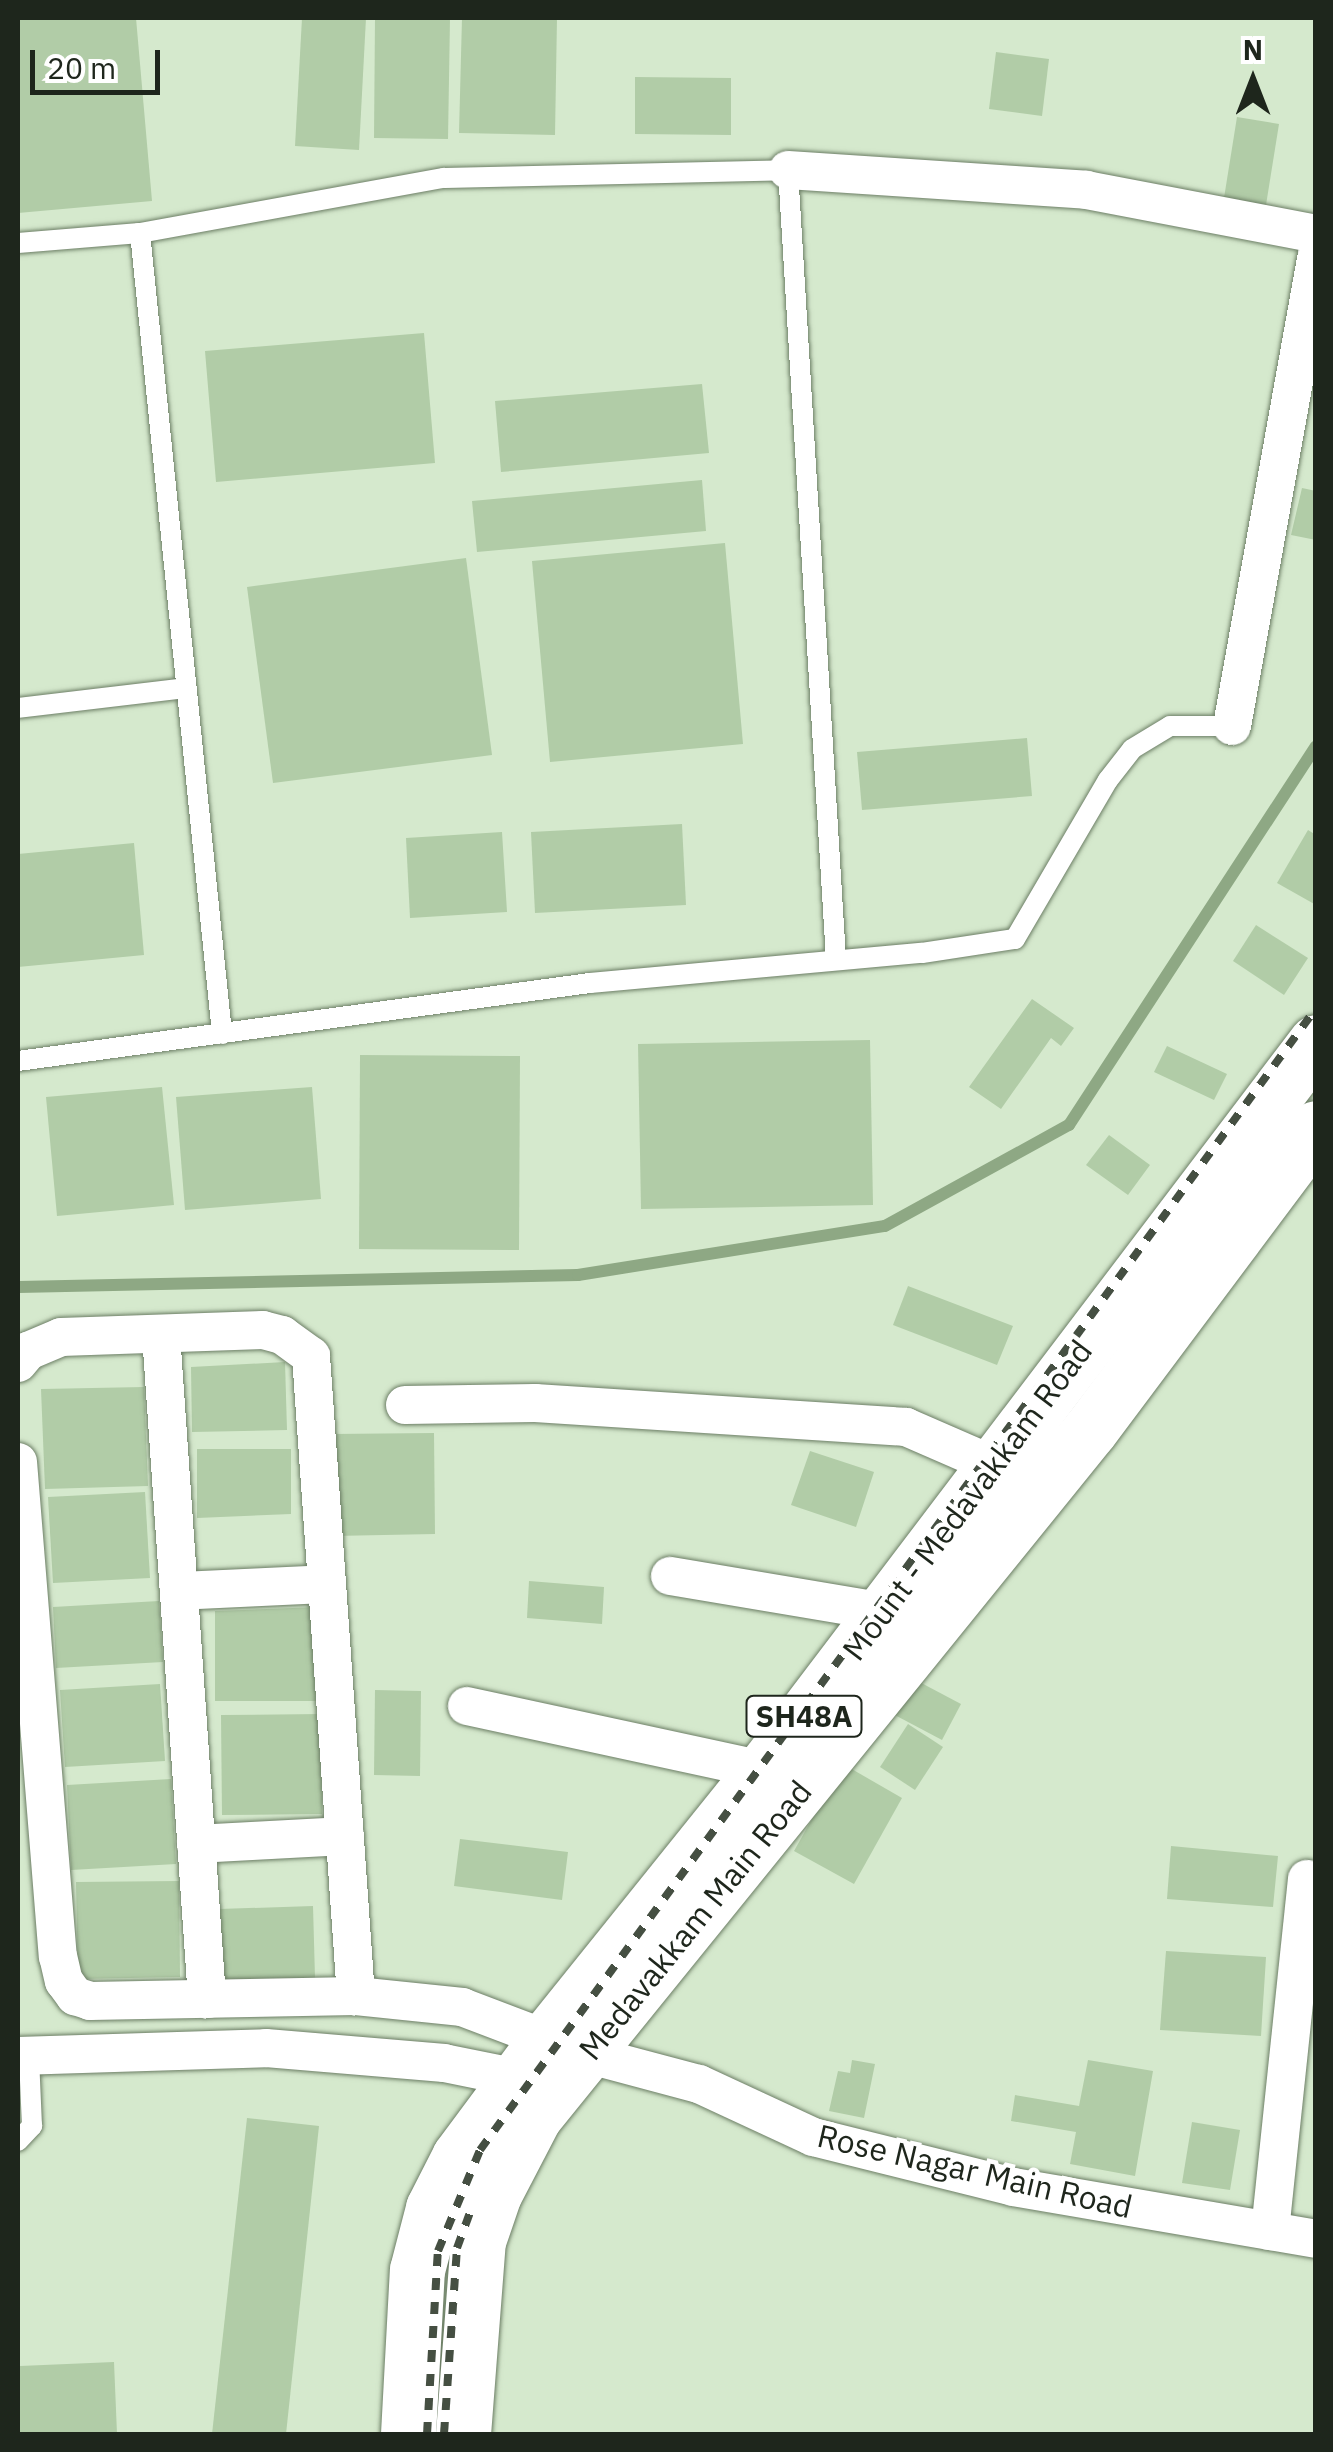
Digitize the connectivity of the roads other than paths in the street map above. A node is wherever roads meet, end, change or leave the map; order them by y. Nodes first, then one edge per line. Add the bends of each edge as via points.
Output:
1 (788, 170) junction
2 (140, 233) junction
3 (1316, 234) edge
4 (18, 244) edge
5 (1316, 257) edge
6 (186, 688) junction
7 (18, 708) edge
8 (1232, 726) joint
9 (836, 960) junction
10 (222, 1034) junction
11 (1316, 1042) edge
12 (18, 1061) edge
13 (1316, 1128) edge
14 (161, 1334) junction
15 (18, 1363) edge
16 (405, 1405) dead end
17 (18, 1462) edge
18 (991, 1464) junction
19 (670, 1576) dead end
20 (327, 1584) junction
21 (179, 1591) junction
22 (884, 1612) junction
23 (467, 1706) dead end
24 (764, 1770) junction
25 (345, 1836) junction
26 (196, 1844) junction
27 (1307, 1879) dead end
28 (356, 1996) junction
29 (207, 1999) junction
30 (23, 2056) edge
31 (551, 2056) junction
32 (18, 2141) edge
33 (1270, 2231) junction
34 (1316, 2239) edge
35 (408, 2434) edge
36 (463, 2434) edge

1 - 2 lane via 444,178
1 - 3 street via 1086,190
1 - 9 lane
2 - 4 lane
2 - 6 lane
5 - 8 street
6 - 7 lane
6 - 10 lane
8 - 9 lane via 1170,726 1132,749 1016,939
9 - 10 lane via 590,983
10 - 12 lane
11 - 18 main road, Mount - Medavakkam Road / SH48A
13 - 31 main road, Medavakkam Main Road / SH48A via 1090,1430
14 - 15 street via 61,1337 28,1351
14 - 20 street via 263,1330 282,1334 311,1356
14 - 21 street
16 - 18 street via 535,1403 906,1426
17 - 29 street via 64,1981 75,1996 90,2001
18 - 22 main road, Mount - Medavakkam Road / SH48A
19 - 22 street
20 - 21 street
20 - 25 street
21 - 26 street
22 - 24 main road, Mount - Medavakkam Road / SH48A
23 - 24 street
24 - 31 main road, Mount - Medavakkam Road / SH48A
25 - 26 street
25 - 28 street
26 - 29 street
27 - 33 street
28 - 29 street
28 - 31 street via 462,2007
30 - 31 street via 266,2048 444,2063
30 - 32 lane via 32,2126
31 - 33 street, Rose Nagar Main Road via 699,2084 813,2137 1014,2187
31 - 35 main road, Mount - Medavakkam Road / SH48A via 460,2157 433,2208 418,2270
31 - 36 main road, Medavakkam Main Road / SH48A via 534,2117 478,2241
33 - 34 street, Rose Nagar Main Road

